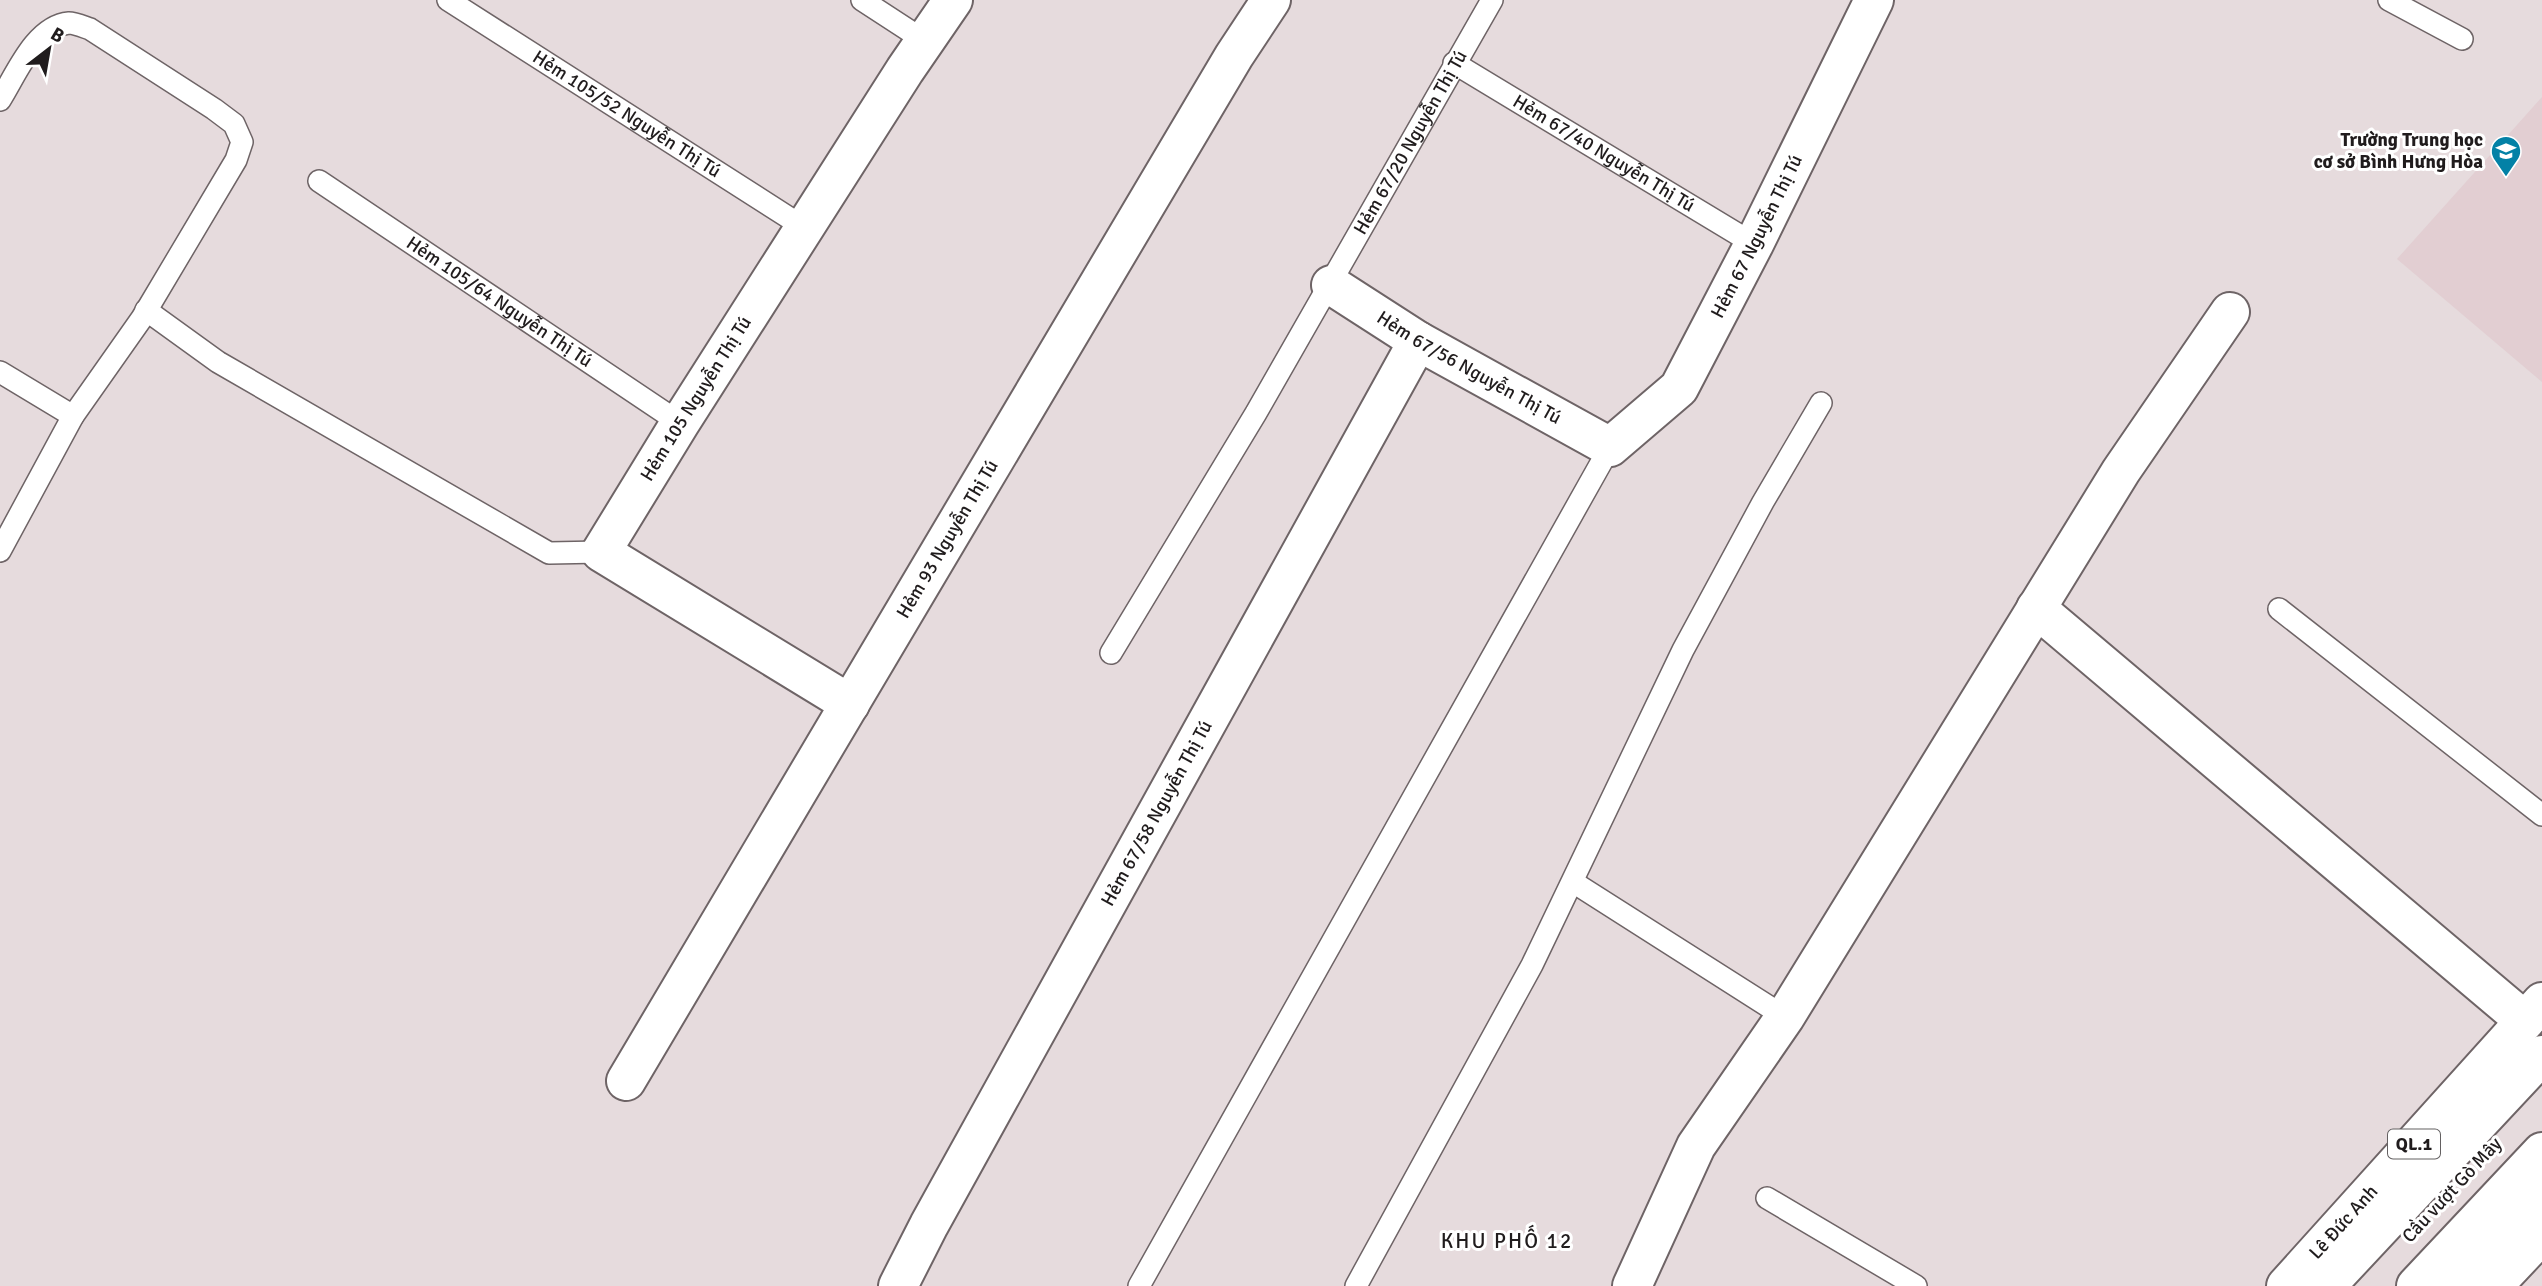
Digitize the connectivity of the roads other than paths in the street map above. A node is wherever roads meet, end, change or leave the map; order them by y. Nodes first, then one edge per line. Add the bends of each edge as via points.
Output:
1 (448, 0) edge
2 (862, 0) edge
3 (953, 0) edge
4 (1271, 0) edge
5 (1492, 0) edge
6 (1874, 0) edge
7 (2389, 0) edge
8 (2462, 39) dead end
9 (925, 41) junction
10 (1454, 63) junction
11 (0, 100) edge
12 (319, 181) dead end
13 (805, 228) junction
14 (1754, 244) junction
15 (1331, 285) junction
16 (146, 310) junction
17 (2231, 312) dead end
18 (1418, 341) junction
19 (0, 372) edge
20 (1821, 403) dead end
21 (73, 416) junction
22 (680, 423) junction
23 (1609, 447) junction
24 (0, 551) edge
25 (601, 552) junction
26 (2036, 608) junction
27 (2279, 609) dead end
28 (1111, 653) dead end
29 (850, 704) junction
30 (2542, 814) edge
31 (1573, 882) junction
32 (2533, 1012) edge
33 (1785, 1017) junction
34 (2542, 1055) edge
35 (626, 1081) dead end
36 (2542, 1093) edge
37 (2542, 1152) edge
38 (2542, 1193) edge
39 (1768, 1198) dead end
40 (2542, 1234) edge
41 (898, 1286) edge
42 (1139, 1286) edge
43 (1356, 1286) edge
44 (1632, 1286) edge
45 (1916, 1286) edge
46 (2286, 1286) edge
47 (2326, 1286) edge
48 (2362, 1286) edge
49 (2416, 1286) edge
50 (2455, 1286) edge
51 (2493, 1286) edge

1 - 13 lane, Hẻm 105/52 Nguyễn Thị Tú
2 - 9 lane
3 - 9 main road, Hẻm 105 Nguyễn Thị Tú
4 - 29 main road, Hẻm 93 Nguyễn Thị Tú
5 - 10 lane, Hẻm 67/20 Nguyễn Thị Tú
6 - 14 main road, Hẻm 67 Nguyễn Thị Tú
7 - 8 lane
9 - 13 main road, Hẻm 105 Nguyễn Thị Tú
10 - 14 lane, Hẻm 67/40 Nguyễn Thị Tú
10 - 15 lane, Hẻm 67/20 Nguyễn Thị Tú
11 - 16 lane via 36,43 50,29 70,23 90,29 234,124 242,142 236,160
12 - 22 lane, Hẻm 105/64 Nguyễn Thị Tú
13 - 22 main road, Hẻm 105 Nguyễn Thị Tú
14 - 23 main road, Hẻm 67 Nguyễn Thị Tú via 1679,388
15 - 18 main road, Hẻm 67/56 Nguyễn Thị Tú
15 - 28 lane, Hẻm 67/20 Nguyễn Thị Tú
16 - 21 lane
16 - 25 lane via 218,362 549,553
17 - 26 main road via 2121,471
18 - 23 main road, Hẻm 67/56 Nguyễn Thị Tú
18 - 41 main road, Hẻm 67/58 Nguyễn Thị Tú
19 - 21 lane
20 - 31 lane via 1684,650
21 - 24 lane
22 - 25 main road, Hẻm 105 Nguyễn Thị Tú
23 - 42 lane
25 - 29 main road
26 - 32 main road
26 - 33 main road
27 - 30 lane
29 - 35 main road, Hẻm 93 Nguyễn Thị Tú
31 - 33 lane
31 - 43 lane
32 - 46 main road, Lê Đức Anh / QL.1
33 - 44 main road via 1696,1146
34 - 47 main road, Cầu vượt Gò Mây / QL.1
36 - 48 main road, Cầu vượt Gò Mây
37 - 49 main road, Cầu vượt Gò Mây
38 - 50 main road
39 - 45 lane
40 - 51 main road

